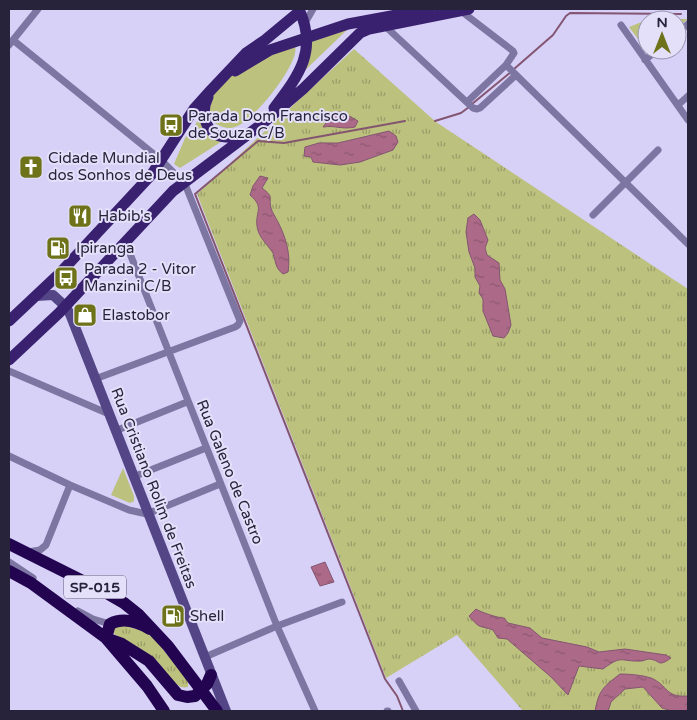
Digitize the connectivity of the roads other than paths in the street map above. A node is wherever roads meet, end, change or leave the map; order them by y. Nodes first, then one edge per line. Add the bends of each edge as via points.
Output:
1 (38, 9) edge
2 (298, 9) edge
3 (313, 9) edge
4 (429, 9) edge
5 (465, 10) edge
6 (305, 23) junction
7 (348, 24) junction
8 (622, 25) dead end
9 (385, 26) junction
10 (306, 38) junction
11 (11, 43) edge
12 (637, 48) edge
13 (645, 60) edge
14 (508, 67) junction
15 (515, 75) junction
16 (211, 90) junction
17 (688, 96) edge
18 (469, 104) junction
19 (678, 105) junction
20 (688, 120) edge
21 (263, 123) junction
22 (248, 135) junction
23 (658, 150) dead end
24 (161, 160) junction
25 (184, 182) junction
26 (626, 182) junction
27 (593, 215) dead end
28 (125, 241) junction
29 (688, 244) edge
30 (36, 296) junction
31 (65, 306) junction
32 (11, 315) edge
33 (168, 352) junction
34 (9, 360) edge
35 (9, 371) edge
36 (95, 379) junction
37 (188, 402) junction
38 (109, 414) junction
39 (115, 431) junction
40 (206, 448) junction
41 (9, 456) edge
42 (133, 477) junction
43 (220, 484) junction
44 (70, 485) junction
45 (147, 514) junction
46 (9, 544) edge
47 (26, 552) junction
48 (9, 562) edge
49 (9, 571) edge
50 (342, 602) dead end
51 (110, 624) junction
52 (277, 626) junction
53 (156, 632) junction
54 (106, 638) junction
55 (205, 657) junction
56 (211, 675) junction
57 (399, 681) dead end
58 (202, 690) junction
59 (164, 711) edge
60 (217, 711) edge
61 (226, 711) edge
62 (315, 711) edge
63 (416, 711) edge

1 - 11 street
2 - 6 main road
2 - 16 main road via 246,53
3 - 6 street
4 - 7 main road
5 - 9 main road
5 - 14 street via 514,51
6 - 7 main road via 326,26
6 - 10 main road
7 - 10 main road
8 - 12 street
9 - 18 street
9 - 21 main road via 360,33
10 - 16 main road via 270,50 237,69
10 - 21 main road via 300,71
11 - 24 street
13 - 19 street
14 - 15 street
14 - 18 street
15 - 18 street via 480,108
15 - 26 street
16 - 22 main road via 203,114 208,127 225,137
16 - 24 main road via 194,109
17 - 19 street
19 - 20 street
21 - 22 main road
22 - 25 main road
23 - 26 street
24 - 25 street
24 - 30 main road via 124,206
25 - 28 main road
25 - 33 street via 240,321 235,327
26 - 27 street
26 - 29 street
28 - 31 main road
28 - 33 street, Rua Galeno de Castro
30 - 31 street via 53,295
30 - 32 main road
31 - 34 main road
31 - 36 street, Rua Cristiano Rolim de Freitas
33 - 36 street
33 - 37 street, Rua Galeno de Castro
35 - 38 street
36 - 38 street, Rua Cristiano Rolim de Freitas
37 - 39 street
37 - 40 street, Rua Galeno de Castro
38 - 39 street, Rua Cristiano Rolim de Freitas
39 - 42 street, Rua Cristiano Rolim de Freitas
40 - 42 street
40 - 43 street, Rua Galeno de Castro
41 - 44 street
42 - 45 street, Rua Cristiano Rolim de Freitas
43 - 45 street
43 - 52 street, Rua Galeno de Castro
44 - 45 street via 129,510
44 - 47 street via 46,545 40,550
45 - 55 street, Rua Cristiano Rolim de Freitas
46 - 47 highway, SP-015
47 - 53 highway, SP-015 via 124,603
48 - 51 street via 85,615
49 - 54 highway, SP-015 via 31,583
50 - 52 street
51 - 53 highway via 124,620
51 - 54 highway
52 - 55 street
52 - 62 street, Rua Galeno de Castro
53 - 58 highway, SP-015
54 - 58 highway via 149,661 178,695 191,697
54 - 59 highway, SP-015
55 - 56 street, Rua Cristiano Rolim de Freitas
56 - 58 highway
56 - 61 street, Rua Cristiano Rolim de Freitas
57 - 63 street
58 - 60 highway, SP-015

